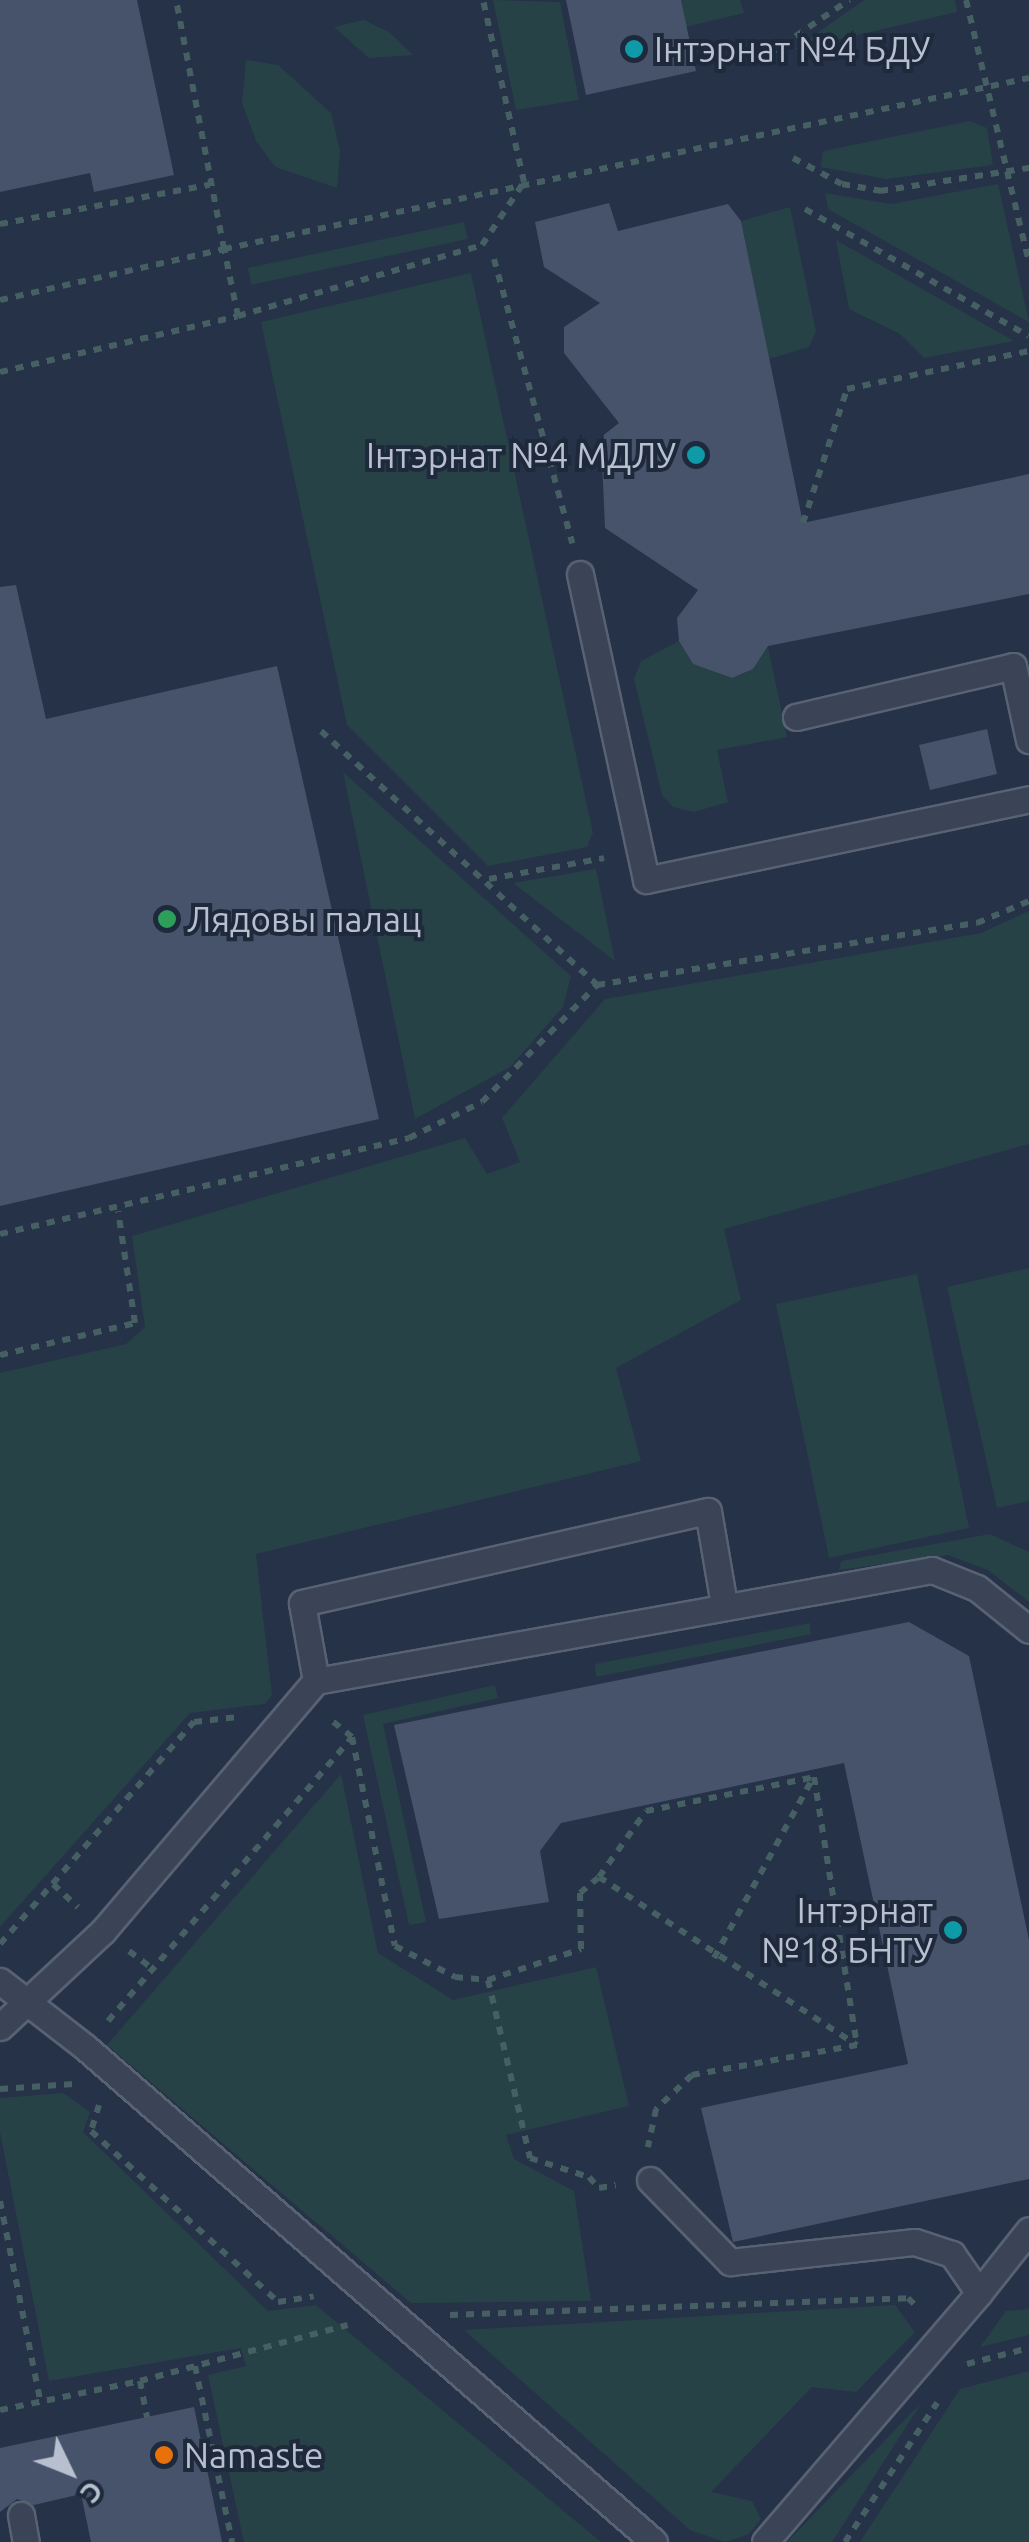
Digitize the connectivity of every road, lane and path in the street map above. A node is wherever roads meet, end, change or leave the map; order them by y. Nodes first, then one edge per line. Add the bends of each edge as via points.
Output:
1 (176, 0) edge
2 (483, 0) edge
3 (849, 0) edge
4 (966, 0) edge
5 (769, 54) dead end
6 (1029, 78) edge
7 (986, 87) junction
8 (793, 158) dead end
9 (1029, 168) edge
10 (1008, 173) junction
11 (524, 182) junction
12 (210, 185) junction
13 (805, 209) dead end
14 (0, 224) edge
15 (224, 249) junction
16 (494, 260) dead end
17 (1029, 262) edge
18 (0, 300) edge
19 (238, 316) junction
20 (1029, 336) edge
21 (1029, 352) edge
22 (0, 372) edge
23 (803, 524) dead end
24 (580, 574) joint
25 (796, 717) dead end
26 (321, 730) dead end
27 (1029, 740) edge
28 (1029, 799) edge
29 (640, 851) junction
30 (488, 879) junction
31 (1029, 901) edge
32 (598, 986) junction
33 (118, 1210) junction
34 (0, 1234) edge
35 (0, 1355) edge
36 (724, 1606) junction
37 (1029, 1630) edge
38 (316, 1681) junction
39 (352, 1737) dead end
40 (814, 1777) junction
41 (599, 1877) junction
42 (714, 1958) junction
43 (488, 1980) junction
44 (0, 1981) edge
45 (30, 2003) junction
46 (0, 2027) edge
47 (857, 2045) junction
48 (67, 2070) dead end
49 (0, 2089) edge
50 (92, 2091) dead end
51 (650, 2180) junction
52 (0, 2201) edge
53 (1029, 2230) edge
54 (978, 2292) junction
55 (324, 2294) dead end
56 (346, 2314) dead end
57 (392, 2317) junction
58 (947, 2337) junction
59 (1029, 2348) edge
60 (196, 2366) junction
61 (140, 2381) junction
62 (942, 2397) dead end
63 (40, 2400) junction
64 (0, 2410) edge
65 (147, 2417) dead end
66 (21, 2515) dead end
67 (26, 2542) edge
68 (232, 2542) edge
69 (654, 2542) edge
70 (765, 2542) edge
71 (845, 2542) edge

1 - 12 path
2 - 11 path
3 - 5 path
4 - 7 path
6 - 7 path
7 - 10 path
7 - 11 path
8 - 10 path via 842,184 880,192
9 - 10 path
10 - 17 path
11 - 15 path
11 - 19 path via 482,245
12 - 14 path
12 - 15 path
13 - 20 path
15 - 18 path
15 - 19 path
16 - 24 path
19 - 22 path
21 - 23 path via 847,389
24 - 29 lane
25 - 27 lane via 1013,666
26 - 30 path
28 - 29 lane via 646,880
29 - 30 path
30 - 32 path
31 - 32 path via 977,923
32 - 33 path via 482,1102 409,1138
33 - 34 path
33 - 35 path via 135,1323
36 - 37 lane via 932,1570 977,1588
36 - 38 lane
36 - 38 lane via 708,1511 302,1603
38 - 45 lane via 115,1917
39 - 43 path via 395,1946 454,1978
40 - 41 path via 646,1811
40 - 42 path
40 - 47 path
41 - 42 path
41 - 43 path via 580,1893 581,1949
42 - 47 path
43 - 51 path via 530,2158 589,2177 599,2188
44 - 45 lane
45 - 46 lane
45 - 57 lane
47 - 51 path via 692,2075 656,2109 647,2154
48 - 49 path via 83,2083
50 - 55 path via 101,2099 91,2131 278,2302
51 - 54 lane via 685,2224 730,2262 915,2242 952,2254
52 - 63 path
53 - 54 lane
54 - 58 lane
56 - 60 path via 356,2323
57 - 58 path via 908,2298
57 - 69 lane
58 - 59 path via 963,2364
58 - 70 lane
60 - 61 path
60 - 68 path
61 - 63 path
61 - 65 path
62 - 71 path
63 - 64 path
66 - 67 lane

